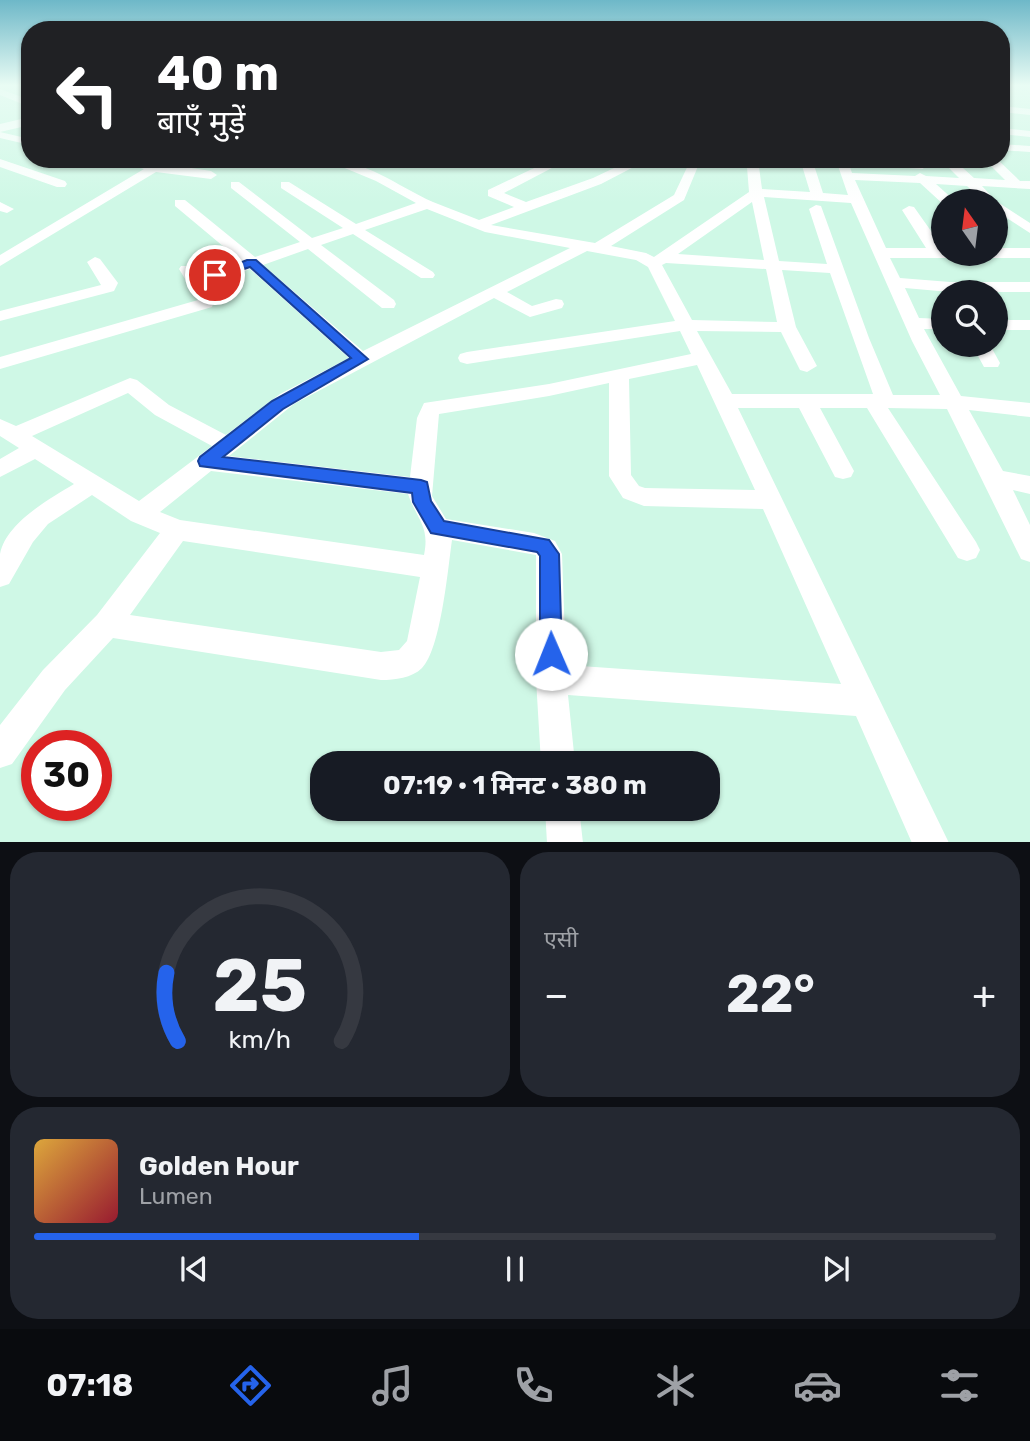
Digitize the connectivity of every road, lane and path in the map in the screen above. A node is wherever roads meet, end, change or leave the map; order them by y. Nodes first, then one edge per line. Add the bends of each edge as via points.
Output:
1 (1010, 132) edge
2 (1030, 134) edge
3 (0, 135) edge
4 (21, 140) edge
5 (1010, 148) edge
6 (1030, 149) edge
7 (0, 163) edge
8 (154, 168) joint
9 (353, 168) edge
10 (544, 168) edge
11 (559, 168) edge
12 (624, 168) edge
13 (692, 168) edge
14 (753, 168) edge
15 (808, 168) edge
16 (844, 168) edge
17 (859, 168) edge
18 (910, 168) edge
19 (955, 168) edge
20 (1002, 168) edge
21 (211, 176) dead end
22 (924, 180) junction
23 (597, 181) junction
24 (970, 183) junction
25 (61, 184) dead end
26 (285, 185) dead end
27 (1024, 185) edge
28 (235, 186) dead end
29 (934, 189) edge
30 (977, 189) edge
31 (756, 193) junction
32 (856, 199) junction
33 (180, 203) dead end
34 (817, 203) junction
35 (427, 204) junction
36 (526, 207) junction
37 (909, 210) dead end
38 (1008, 213) edge
39 (477, 225) junction
40 (355, 228) junction
41 (705, 229) junction
42 (1030, 229) edge
43 (310, 243) junction
44 (931, 244) edge
45 (593, 246) junction
46 (1008, 252) edge
47 (883, 253) junction
48 (931, 255) edge
49 (707, 260) junction
50 (1026, 260) edge
51 (0, 261) edge
52 (658, 261) junction
53 (95, 262) dead end
54 (251, 262) junction
55 (772, 264) junction
56 (836, 269) junction
57 (427, 275) dead end
58 (894, 282) junction
59 (931, 287) edge
60 (1030, 287) edge
61 (1008, 288) edge
62 (495, 292) junction
63 (388, 304) dead end
64 (556, 304) dead end
65 (0, 316) edge
66 (913, 323) junction
67 (931, 324) edge
68 (685, 325) junction
69 (1008, 325) edge
70 (1030, 325) edge
71 (787, 327) junction
72 (988, 357) edge
73 (467, 358) dead end
74 (701, 358) junction
75 (361, 359) junction
76 (0, 363) edge
77 (991, 363) dead end
78 (807, 366) dead end
79 (620, 375) junction
80 (804, 400) junction
81 (725, 401) junction
82 (880, 401) junction
83 (952, 402) junction
84 (1030, 410) edge
85 (7, 430) edge
86 (227, 445) junction
87 (36, 448) junction
88 (206, 461) junction
89 (0, 469) edge
90 (843, 471) dead end
91 (995, 478) junction
92 (93, 483) junction
93 (1030, 485) edge
94 (421, 487) junction
95 (770, 500) junction
96 (140, 514) junction
97 (438, 527) junction
98 (177, 530) junction
99 (967, 550) dead end
100 (1030, 551) edge
101 (436, 568) junction
102 (0, 576) edge
103 (107, 624) junction
104 (551, 679) junction
105 (863, 701) junction
106 (557, 751) edge
107 (0, 752) edge
108 (563, 821) edge
109 (565, 842) edge
110 (931, 842) edge

1 - 2 street
3 - 4 street
5 - 6 street
7 - 25 street
8 - 21 street
8 - 51 street
9 - 35 street
10 - 36 street via 493,193
11 - 23 street
12 - 23 street
13 - 45 street via 679,197
14 - 31 street
15 - 34 street
16 - 32 street
17 - 22 street
18 - 22 street
19 - 24 street
20 - 27 street
22 - 24 street
22 - 29 street
23 - 36 street
24 - 27 street
24 - 30 street
26 - 40 street
28 - 43 street
31 - 34 street
31 - 41 street
31 - 55 street
32 - 34 street
32 - 47 street
33 - 54 street
34 - 56 street
35 - 39 street
35 - 40 street
36 - 39 street
37 - 44 street
38 - 42 street
39 - 45 street
40 - 43 street
40 - 57 street
41 - 49 street
41 - 52 street
43 - 54 street
43 - 63 street
45 - 52 street
45 - 62 street
46 - 50 street
47 - 48 street
47 - 58 street
49 - 52 street
49 - 55 street
52 - 68 street
53 - 65 street via 110,283 108,288
54 - 75 street
54 - 76 street via 192,275 207,300 199,306
55 - 56 street
55 - 71 street
56 - 82 street
58 - 59 street
58 - 66 street
60 - 61 street
62 - 64 street via 530,312
62 - 75 street
66 - 67 street
66 - 83 street
68 - 71 street
68 - 73 street
68 - 74 street
69 - 70 street
71 - 78 street
72 - 77 street
74 - 79 street
74 - 81 street
75 - 86 street via 278,405
79 - 94 street via 538,393 431,408 426,418
79 - 95 street via 620,476 631,492 644,497
80 - 81 street
80 - 82 street
80 - 90 street
81 - 95 street
82 - 83 street
82 - 99 street
83 - 84 street
83 - 91 street
85 - 86 street via 130,384 162,410
85 - 87 street
86 - 88 street
87 - 89 street
87 - 92 street
88 - 94 street
88 - 96 street
91 - 93 street
91 - 100 street
92 - 96 street
92 - 102 street via 39,517
94 - 97 street via 422,502
95 - 105 street
96 - 98 street
97 - 101 street
97 - 104 street via 547,548
98 - 101 street
98 - 103 street
101 - 103 street via 417,654 399,666
103 - 107 street via 54,680
104 - 105 street
104 - 106 street
105 - 110 street
108 - 109 street

